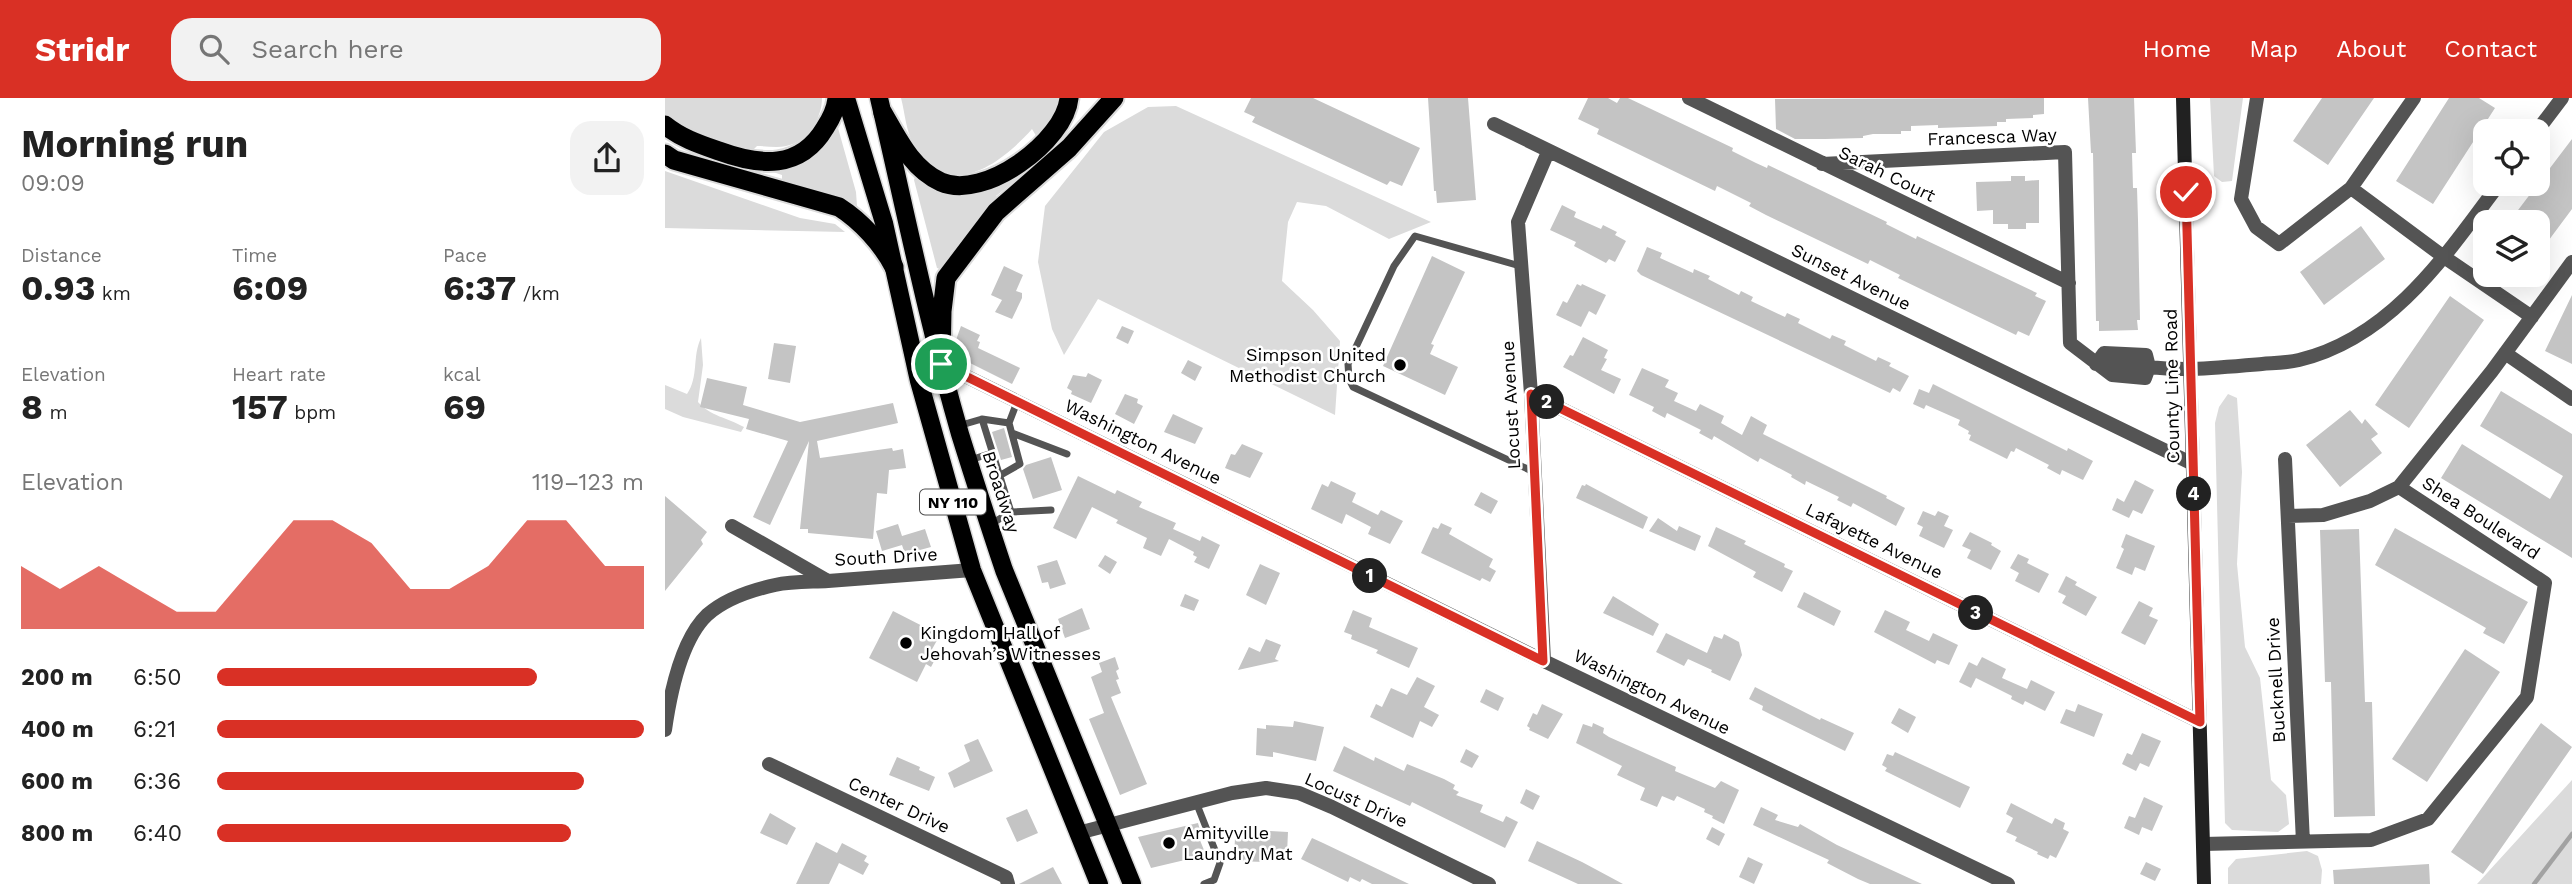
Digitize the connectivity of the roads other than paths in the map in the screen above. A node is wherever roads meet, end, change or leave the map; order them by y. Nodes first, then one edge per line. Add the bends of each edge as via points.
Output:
1 (837, 98) edge
2 (846, 98) edge
3 (1069, 98) edge
4 (1114, 98) edge
5 (1689, 98) edge
6 (2183, 98) edge
7 (2257, 98) edge
8 (2414, 98) edge
9 (2562, 98) edge
10 (881, 105) edge
11 (2546, 119) edge
12 (1494, 124) dead end
13 (665, 125) edge
14 (1548, 152) junction
15 (665, 153) edge
16 (1822, 164) junction
17 (2351, 188) junction
18 (2490, 196) edge
19 (2444, 257) junction
20 (2572, 262) edge
21 (1521, 266) junction
22 (894, 267) junction
23 (2069, 283) junction
24 (2532, 317) junction
25 (2505, 353) junction
26 (941, 364) junction
27 (2096, 364) junction
28 (2150, 367) junction
29 (2191, 369) junction
30 (1531, 394) junction
31 (2572, 399) edge
32 (1017, 402) junction
33 (982, 419) junction
34 (1009, 423) junction
35 (958, 426) junction
36 (1012, 433) junction
37 (992, 453) junction
38 (1067, 454) dead end
39 (2285, 458) dead end
40 (969, 460) junction
41 (2193, 464) junction
42 (1534, 472) junction
43 (999, 476) junction
44 (2399, 487) junction
45 (1051, 510) dead end
46 (1011, 512) junction
47 (2288, 516) junction
48 (990, 524) junction
49 (732, 526) dead end
50 (972, 570) junction
51 (828, 580) junction
52 (1543, 661) junction
53 (2200, 722) junction
54 (665, 730) edge
55 (769, 764) dead end
56 (1196, 802) junction
57 (1108, 824) junction
58 (1078, 833) junction
59 (2303, 842) junction
60 (2203, 844) junction
61 (1008, 884) edge
62 (1099, 884) edge
63 (1132, 884) edge
64 (1204, 884) edge
65 (1489, 884) edge
66 (2008, 884) edge
67 (2204, 884) edge

1 - 13 highway via 832,118 817,141 803,153 781,161 740,159 692,142
2 - 22 main road, NY 110
3 - 10 highway via 1056,130 1028,157 990,181 966,187 944,184 924,173 905,150
4 - 26 highway via 1069,148 996,212 946,278
5 - 16 street, Sarah Court
6 - 29 main road, County Line Road
7 - 17 street via 2241,199 2256,228 2279,244
8 - 17 street
9 - 11 street
10 - 26 main road, Broadway / NY 110
12 - 14 street, Sunset Avenue
14 - 21 street, Locust Avenue via 1518,222
14 - 41 street, Sunset Avenue
15 - 22 highway via 674,160 839,207 852,215
16 - 23 street, Sarah Court
16 - 23 street, Francesca Way via 2065,152
17 - 19 street
18 - 19 street, Francesca Way
19 - 24 street
19 - 29 street, Francesca Way via 2383,320 2341,345 2298,361
20 - 24 street
21 - 30 street, Locust Avenue
21 - 42 lane via 1415,236 1394,266 1348,364 1353,387
22 - 50 main road, NY 110 via 921,388
23 - 27 street, Francesca Way via 2070,344
24 - 25 street
25 - 31 street
25 - 44 street
26 - 32 street, Washington Avenue
26 - 35 main road, Broadway / NY 110
27 - 28 street, Francesca Way via 2112,375 2145,377
27 - 28 street, Francesca Way via 2103,353 2146,355
28 - 29 street, Francesca Way
29 - 41 main road, County Line Road
30 - 42 street, Locust Avenue
30 - 53 street, Lafayette Avenue
32 - 34 lane
32 - 52 street, Washington Avenue
33 - 34 lane
33 - 35 lane
33 - 37 lane
34 - 36 lane
35 - 40 main road, Broadway / NY 110
36 - 38 lane
36 - 43 lane via 1020,464
37 - 40 lane
37 - 43 lane
39 - 47 street, Bucknell Drive
40 - 48 main road, Broadway / NY 110
41 - 53 main road, County Line Road
42 - 52 street, Locust Avenue
43 - 46 lane
44 - 47 street via 2323,515
44 - 59 street, Shea Boulevard via 2545,583 2527,697 2428,819 2371,840
45 - 46 lane
46 - 48 lane
47 - 59 street, Bucknell Drive
48 - 57 main road, Broadway / NY 110 via 1004,570
49 - 51 street, South Drive
50 - 51 street, South Drive
50 - 58 main road, NY 110
51 - 54 street via 776,584 741,594 707,615 681,660
52 - 66 street, Washington Avenue
53 - 60 main road, County Line Road
55 - 61 street, Center Drive via 1006,877
56 - 57 street, Locust Drive
56 - 64 lane via 1220,863 1214,880
56 - 65 street, Locust Drive via 1266,788 1299,793
57 - 58 street, Locust Drive
57 - 63 main road, Broadway / NY 110
58 - 62 main road, NY 110
59 - 60 street, Shea Boulevard
60 - 67 main road, County Line Road

